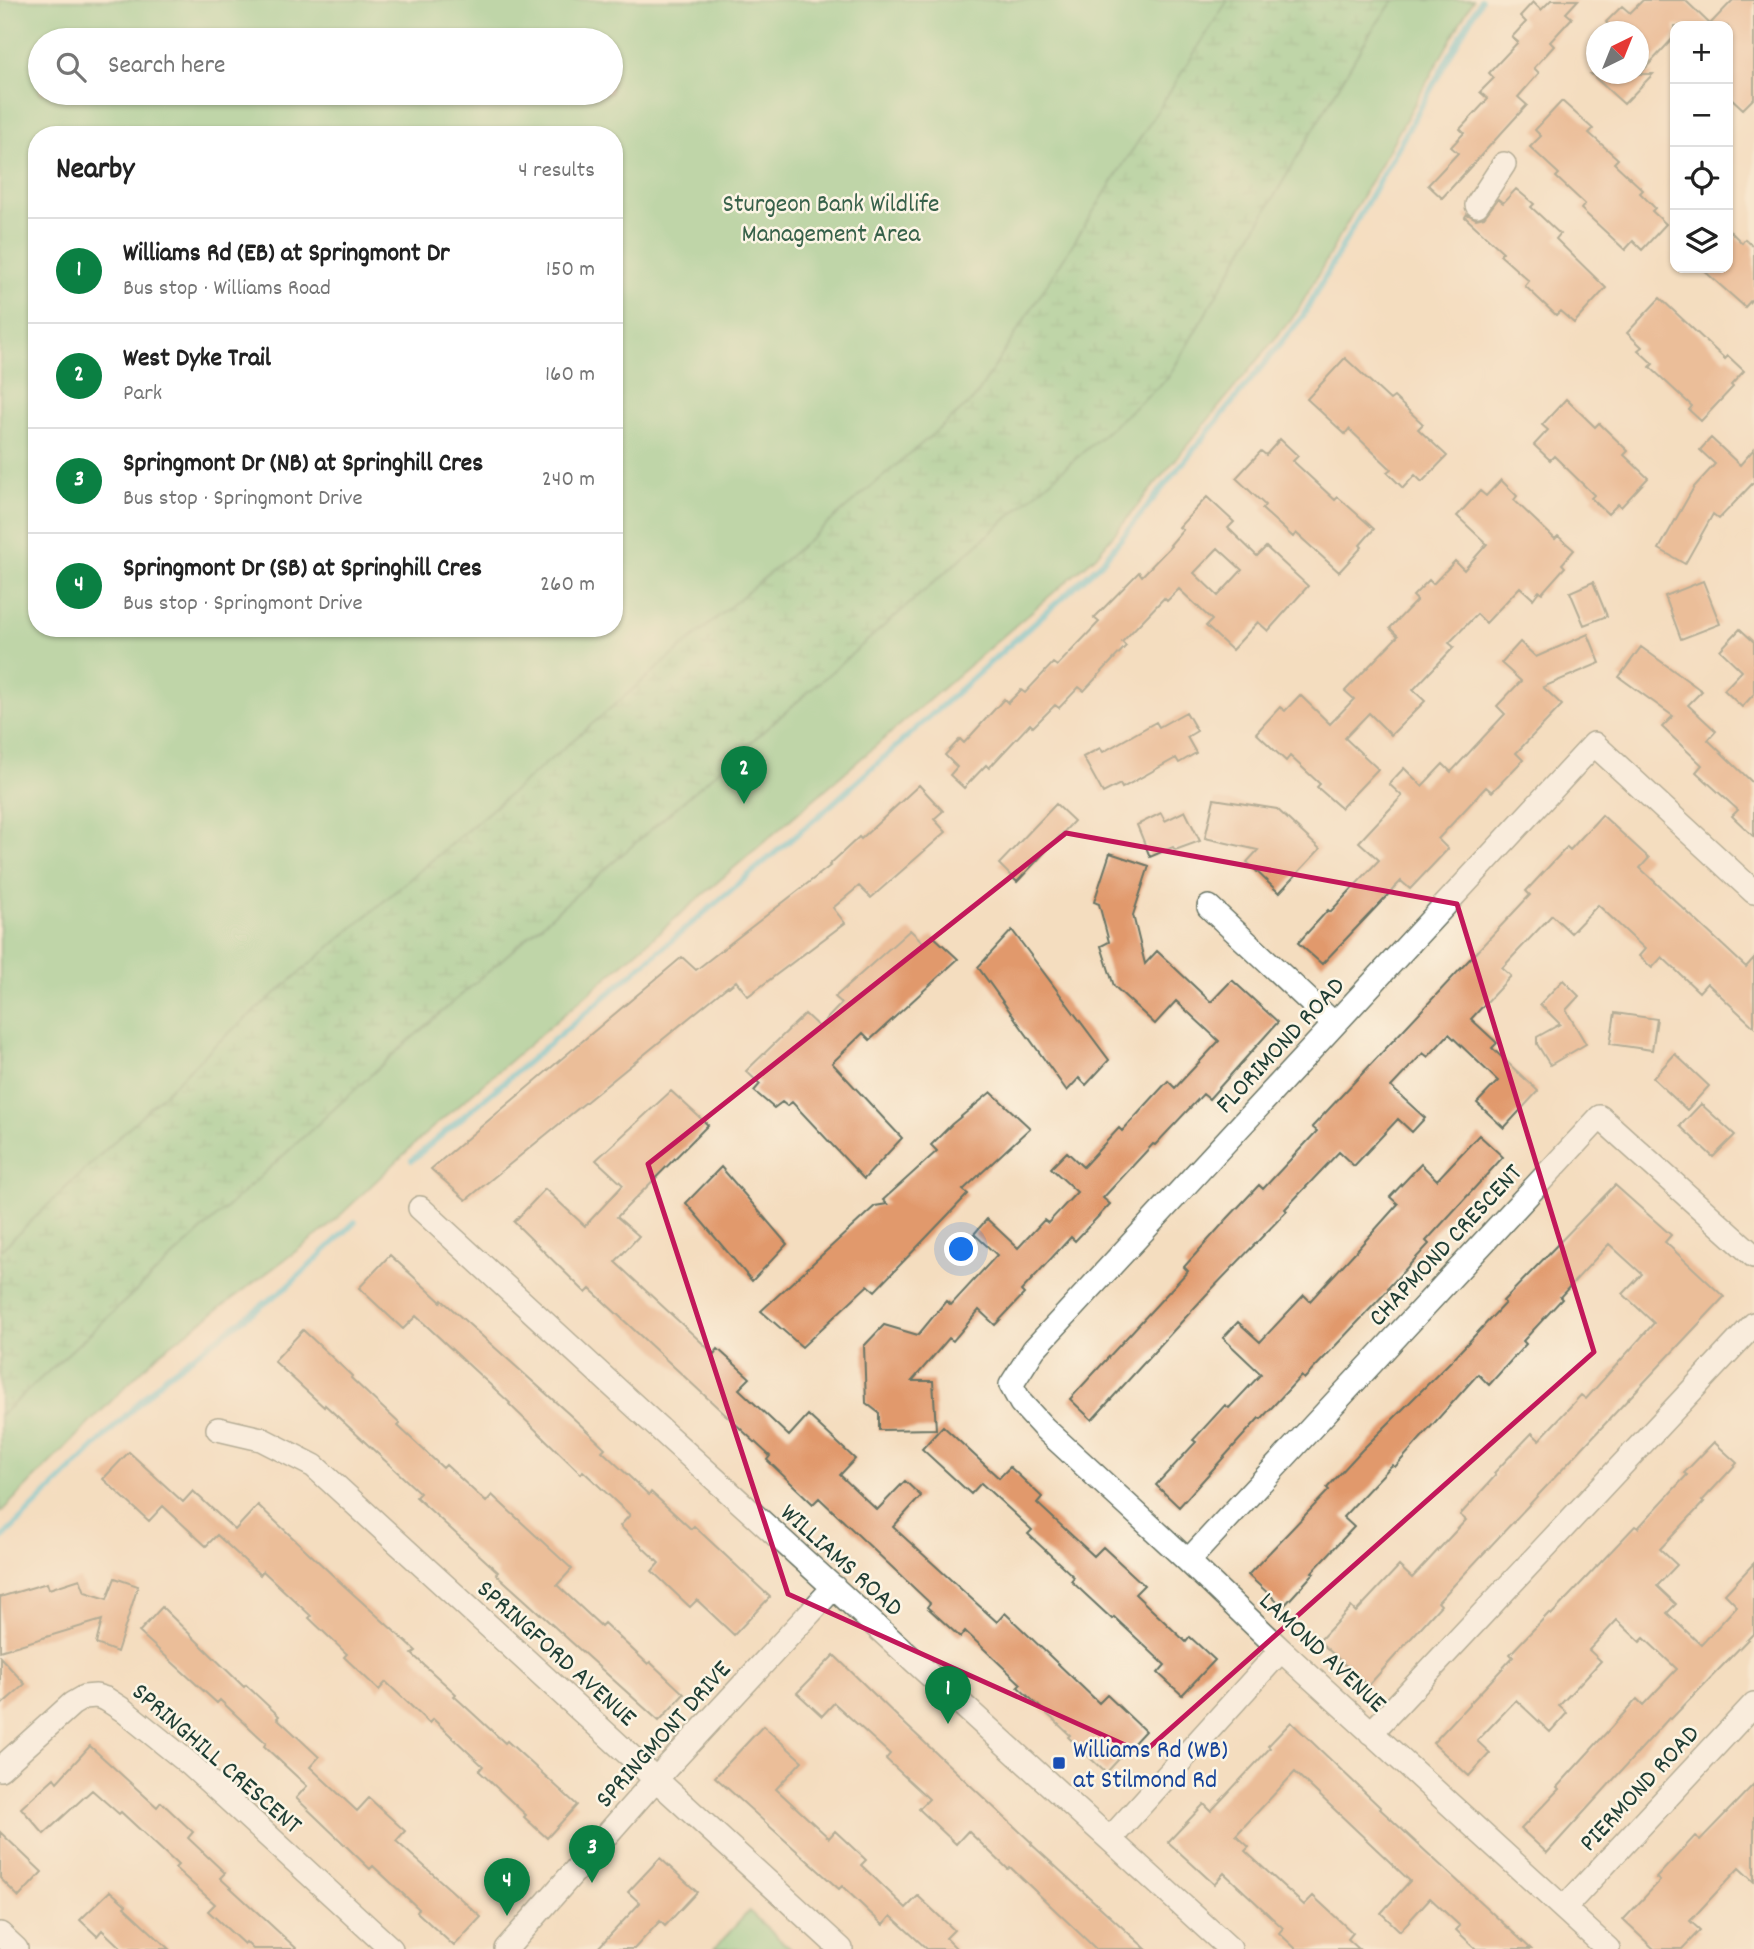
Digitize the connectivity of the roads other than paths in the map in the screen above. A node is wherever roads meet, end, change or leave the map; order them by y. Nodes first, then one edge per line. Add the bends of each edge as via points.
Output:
1 (1504, 164) dead end
2 (1477, 205) dead end
3 (1754, 892) edge
4 (1209, 907) dead end
5 (1335, 1024) junction
6 (420, 1208) dead end
7 (1754, 1256) edge
8 (1754, 1324) edge
9 (1010, 1385) joint
10 (218, 1429) dead end
11 (1188, 1561) junction
12 (834, 1587) junction
13 (1281, 1650) junction
14 (1754, 1704) edge
15 (1371, 1733) junction
16 (0, 1769) edge
17 (655, 1780) junction
18 (1110, 1839) junction
19 (1564, 1908) junction
20 (0, 1934) edge
21 (16, 1949) edge
22 (391, 1949) edge
23 (506, 1949) edge
24 (841, 1949) edge
25 (1230, 1949) edge
26 (1608, 1949) edge

1 - 2 street
3 - 5 street, FLORIMOND ROAD via 1594,744
4 - 5 street
5 - 9 street, FLORIMOND ROAD via 1034,1349
6 - 12 street, WILLIAMS ROAD
7 - 11 street, CHAPMOND CRESCENT via 1600,1117
8 - 15 street
9 - 11 street, LAMOND AVENUE via 1044,1428
10 - 17 street, SPRINGFORD AVENUE via 261,1439 314,1466
11 - 13 street, LAMOND AVENUE
12 - 17 street, SPRINGMONT DRIVE
12 - 18 street, WILLIAMS ROAD
13 - 15 street, LAMOND AVENUE
13 - 18 street
14 - 19 street, PIERMOND ROAD
15 - 19 street, LAMOND AVENUE
16 - 22 street, SPRINGHILL CRESCENT via 72,1704 84,1697 106,1699 191,1765
17 - 23 street, SPRINGMONT DRIVE
17 - 24 street, SPRINGFORD AVENUE
18 - 25 street, WILLIAMS ROAD
19 - 26 street, LAMOND AVENUE
20 - 21 street

